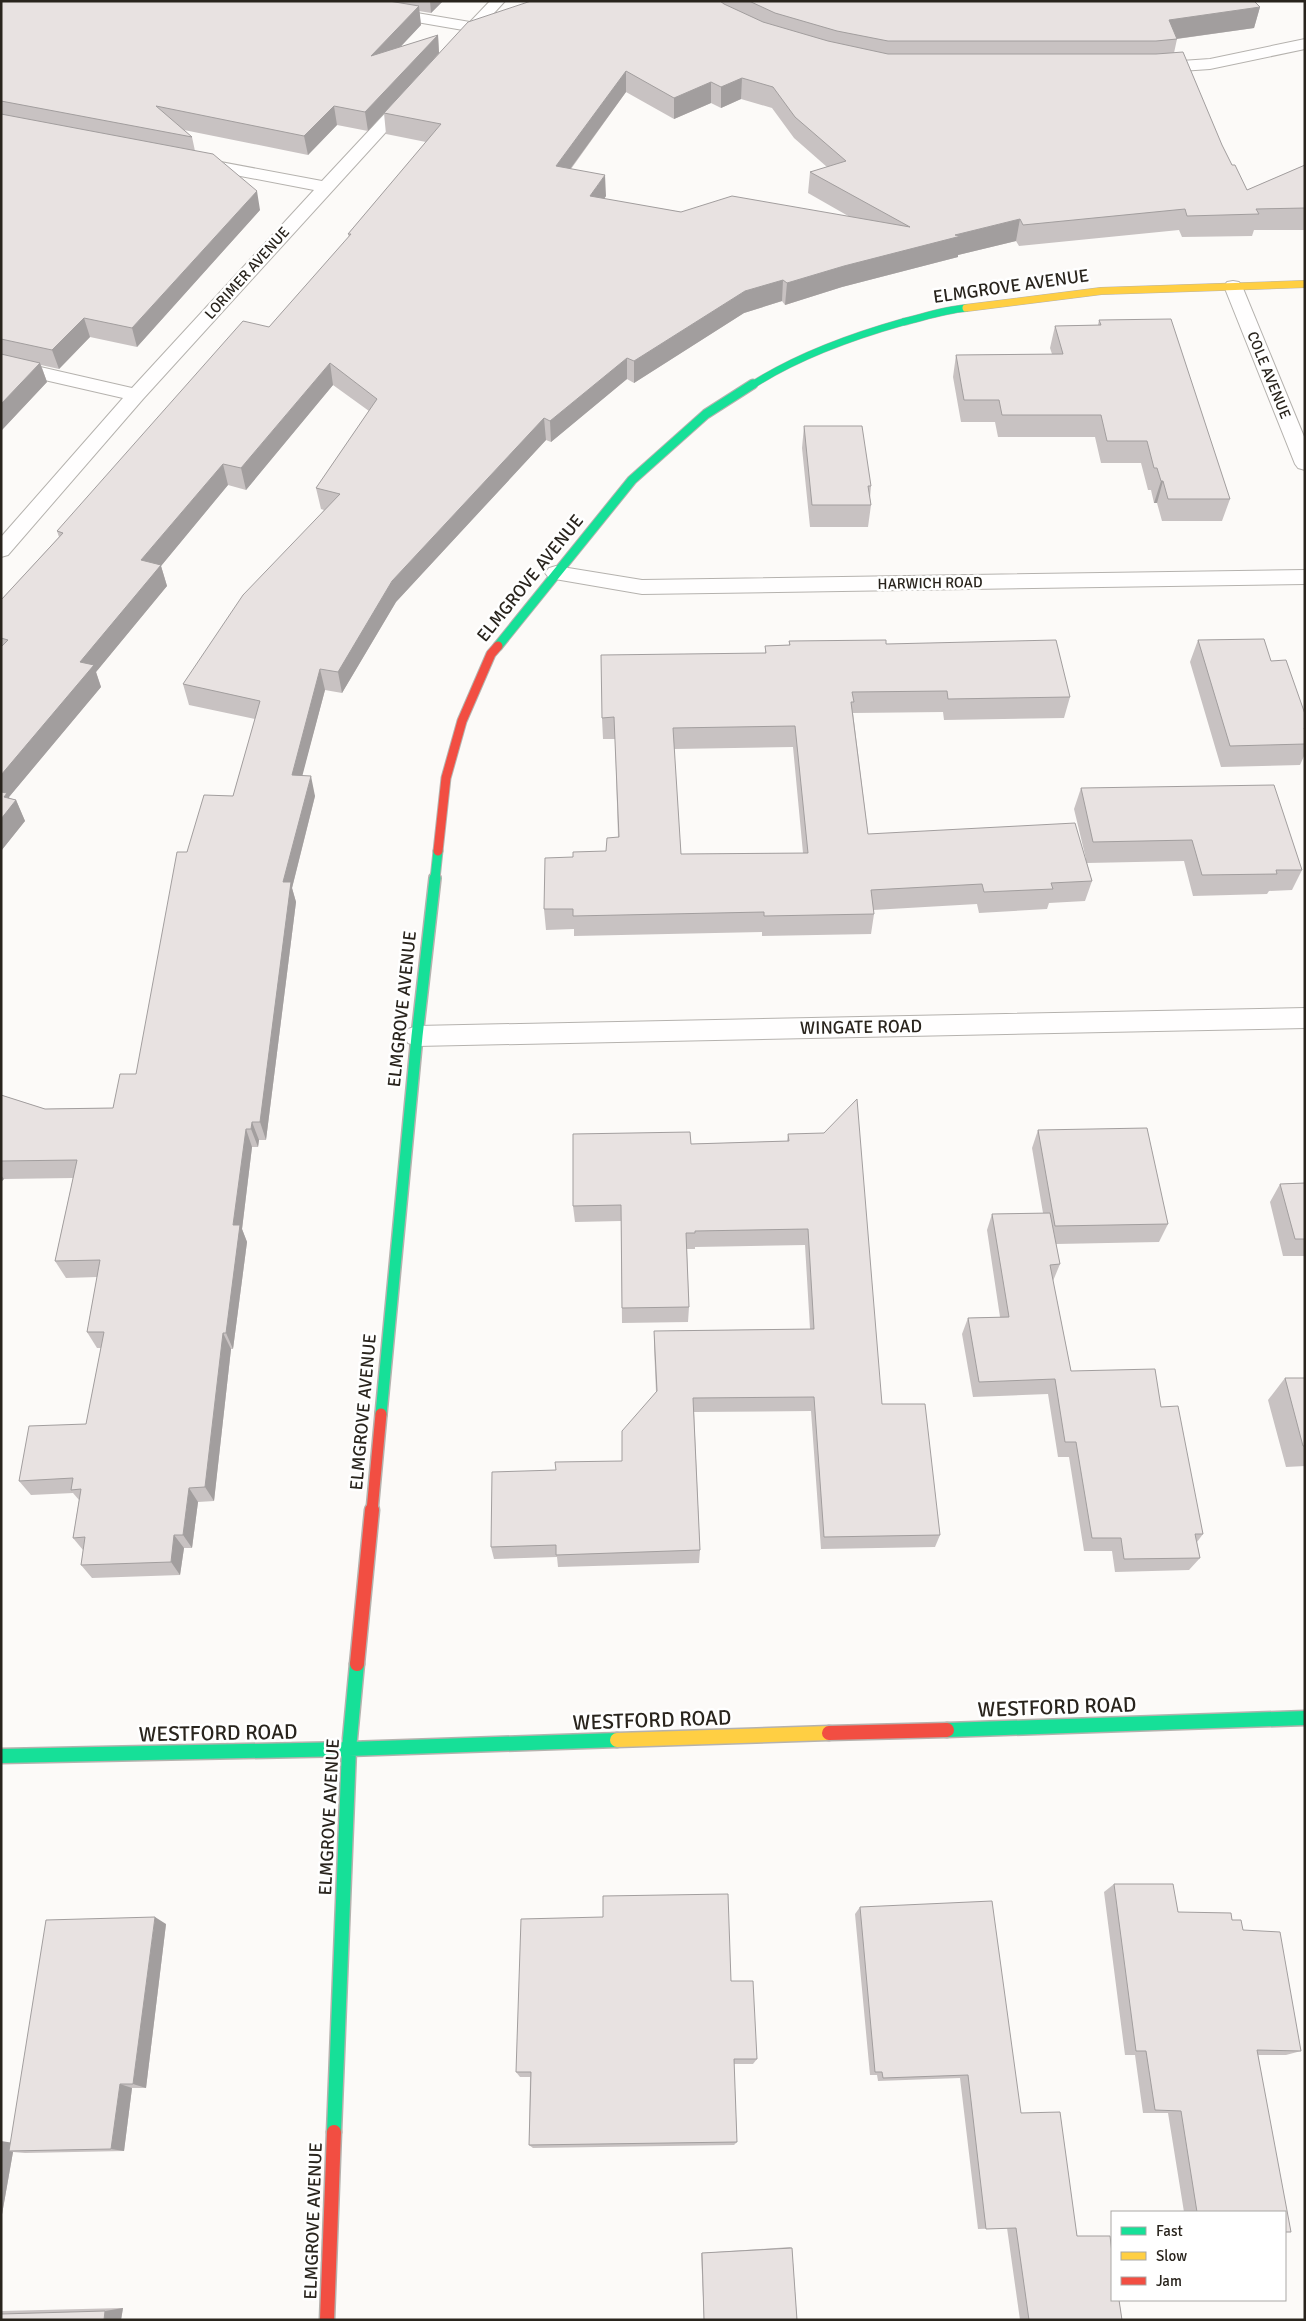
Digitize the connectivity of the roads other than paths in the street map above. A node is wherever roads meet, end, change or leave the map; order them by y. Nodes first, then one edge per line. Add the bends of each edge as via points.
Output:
1 (318, 1) edge
2 (498, 1) edge
3 (474, 27) junction
4 (1305, 44) edge
5 (447, 56) edge
6 (1141, 68) edge
7 (420, 85) edge
8 (182, 160) edge
9 (325, 187) junction
10 (1305, 284) edge
11 (1233, 286) junction
12 (1, 364) edge
13 (136, 395) junction
14 (1305, 464) edge
15 (1, 550) edge
16 (556, 573) junction
17 (1305, 577) edge
18 (1305, 1018) edge
19 (417, 1036) junction
20 (1305, 1718) edge
21 (348, 1749) junction
22 (1, 1756) edge
23 (327, 2320) edge

1 - 3 street
2 - 3 street
3 - 5 street
4 - 6 street via 1210,64
7 - 9 street, LORIMER AVENUE
8 - 9 street
9 - 13 street, LORIMER AVENUE
10 - 11 street, ELMGROVE AVENUE
11 - 14 street, COLE AVENUE
11 - 16 street, ELMGROVE AVENUE via 1015,300 947,310 858,335 774,371 706,414 632,480
12 - 13 street
13 - 15 street, LORIMER AVENUE
16 - 17 street, HARWICH ROAD via 642,587
16 - 19 street, ELMGROVE AVENUE via 491,654 462,722 446,778
18 - 19 street, WINGATE ROAD
19 - 21 street, ELMGROVE AVENUE
20 - 21 street, WESTFORD ROAD
21 - 22 street, WESTFORD ROAD
21 - 23 street, ELMGROVE AVENUE

